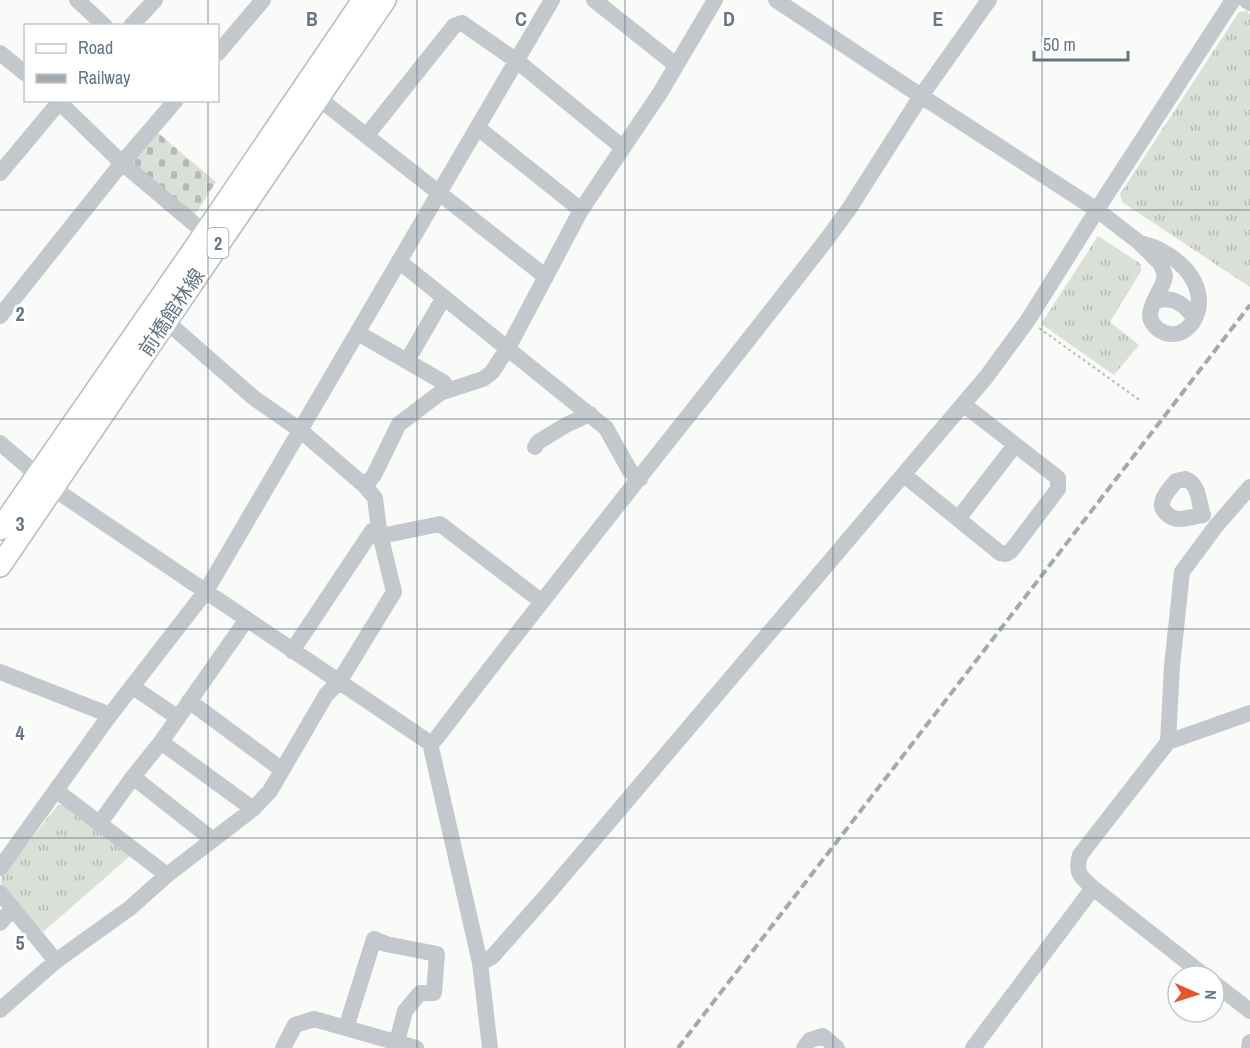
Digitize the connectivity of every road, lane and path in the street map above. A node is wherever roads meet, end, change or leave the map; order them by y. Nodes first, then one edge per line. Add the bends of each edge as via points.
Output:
1 (77, 0) edge
2 (155, 0) edge
3 (263, 0) edge
4 (363, 0) edge
5 (385, 0) edge
6 (552, 0) edge
7 (594, 0) edge
8 (715, 0) edge
9 (776, 0) edge
10 (989, 0) edge
11 (1233, 0) edge
12 (1246, 0) edge
13 (1250, 3) edge
14 (103, 24) edge
15 (133, 24) edge
16 (219, 52) edge
17 (0, 54) edge
18 (517, 61) junction
19 (676, 64) junction
20 (24, 72) edge
21 (921, 96) junction
22 (317, 97) junction
23 (58, 102) edge
24 (60, 102) edge
25 (174, 102) edge
26 (478, 128) junction
27 (367, 135) junction
28 (622, 147) junction
29 (122, 163) junction
30 (0, 173) edge
31 (439, 193) junction
32 (581, 210) junction
33 (1097, 210) junction
34 (205, 233) junction
35 (1140, 243) junction
36 (400, 262) junction
37 (546, 277) junction
38 (444, 297) junction
39 (1154, 302) junction
40 (0, 316) edge
41 (1194, 319) junction
42 (1028, 320) junction
43 (164, 322) junction
44 (358, 333) junction
45 (508, 348) junction
46 (407, 361) junction
47 (448, 389) junction
48 (1141, 401) dead end
49 (963, 404) junction
50 (590, 414) junction
51 (300, 430) junction
52 (0, 443) edge
53 (1015, 445) junction
54 (534, 447) dead end
55 (904, 475) junction
56 (640, 479) junction
57 (46, 482) junction
58 (365, 486) junction
59 (1250, 487) edge
60 (1203, 515) dead end
61 (958, 519) junction
62 (1216, 526) junction
63 (0, 530) edge
64 (380, 533) junction
65 (0, 566) edge
66 (206, 591) junction
67 (541, 601) junction
68 (247, 619) junction
69 (292, 651) junction
70 (0, 672) edge
71 (339, 682) junction
72 (133, 687) junction
73 (189, 701) junction
74 (1250, 713) edge
75 (110, 715) junction
76 (177, 717) junction
77 (161, 742) junction
78 (1168, 742) junction
79 (430, 743) junction
80 (281, 769) junction
81 (133, 777) junction
82 (57, 791) junction
83 (253, 809) junction
84 (99, 824) junction
85 (213, 840) junction
86 (0, 868) edge
87 (167, 875) junction
88 (1093, 888) junction
89 (0, 893) edge
90 (13, 908) junction
91 (0, 923) edge
92 (56, 961) junction
93 (480, 963) junction
94 (1190, 964) edge
95 (1226, 992) edge
96 (0, 1010) edge
97 (1250, 1011) edge
98 (346, 1028) junction
99 (1250, 1042) edge
100 (389, 1043) edge
101 (283, 1048) edge
102 (416, 1048) edge
103 (490, 1048) edge
104 (804, 1048) edge
105 (837, 1048) edge
106 (973, 1048) edge
107 (1250, 1048) edge

1 - 14 street
2 - 15 street
3 - 16 street
4 - 34 main road, 前橋館林線 / 2
5 - 22 main road, 前橋館林線 / 2
6 - 18 street
7 - 19 street
8 - 19 street
9 - 21 street
10 - 21 street
11 - 33 street
12 - 13 street
17 - 20 street
18 - 26 street
18 - 27 street via 471,27 458,23
18 - 28 street
19 - 28 street
21 - 33 street
21 - 56 street via 843,216
22 - 27 street
22 - 43 main road, 前橋館林線 / 2
23 - 30 street
24 - 29 street
25 - 29 street
26 - 31 street
26 - 32 street
27 - 31 street
28 - 32 street
29 - 34 street
29 - 40 street
31 - 36 street
31 - 37 street
32 - 37 street
33 - 35 street
33 - 42 street
34 - 57 main road, 前橋館林線 / 2 via 129,341
35 - 39 street via 1163,269 1164,282
35 - 41 street via 1151,245 1190,274 1199,302
36 - 38 street
36 - 44 street
37 - 45 street
38 - 45 street
38 - 46 street
39 - 41 street via 1161,298 1175,301 1189,309
39 - 41 street via 1151,321 1167,334 1185,331
42 - 48 path
42 - 49 street
43 - 51 street via 254,398
43 - 57 main road, 前橋館林線 / 2
44 - 46 street
44 - 51 street
45 - 47 street via 486,378
45 - 50 street
46 - 47 street
47 - 58 street via 399,424
49 - 53 street
49 - 55 street
50 - 54 street
50 - 56 street via 609,430 630,471
51 - 58 street
51 - 66 street
52 - 57 street
53 - 61 street
53 - 61 street via 1056,475 1060,486 1011,551 1000,553
55 - 61 street
55 - 93 street via 546,896 492,957
56 - 67 street
57 - 63 main road, 前橋館林線 / 2
57 - 65 main road, 前橋館林線 / 2
57 - 66 street
58 - 64 street via 375,498
59 - 62 street
60 - 62 street
62 - 78 street via 1182,572
64 - 67 street via 440,524
64 - 69 street via 372,531
64 - 71 street via 394,592
66 - 68 street
66 - 72 street
67 - 79 street
68 - 69 street
68 - 73 street
69 - 71 street
70 - 75 street
71 - 79 street
71 - 80 street via 326,695
72 - 75 street
72 - 76 street
73 - 76 street
73 - 80 street
74 - 78 street
75 - 82 street
76 - 77 street
77 - 81 street
77 - 83 street
78 - 88 street via 1080,855 1080,876
79 - 93 street
80 - 83 street via 270,791
81 - 84 street
81 - 85 street
82 - 84 street
82 - 86 street
83 - 85 street
84 - 87 street
85 - 87 street
87 - 92 street via 130,908
88 - 94 street
88 - 106 street
89 - 90 street
90 - 91 street
90 - 92 street
92 - 96 street
93 - 103 street
95 - 97 street
98 - 100 street
98 - 100 street via 374,939 437,954 434,993 420,993 405,1011
98 - 101 street via 314,1019 296,1025
99 - 107 street
100 - 102 street
104 - 105 street via 810,1040 823,1036

